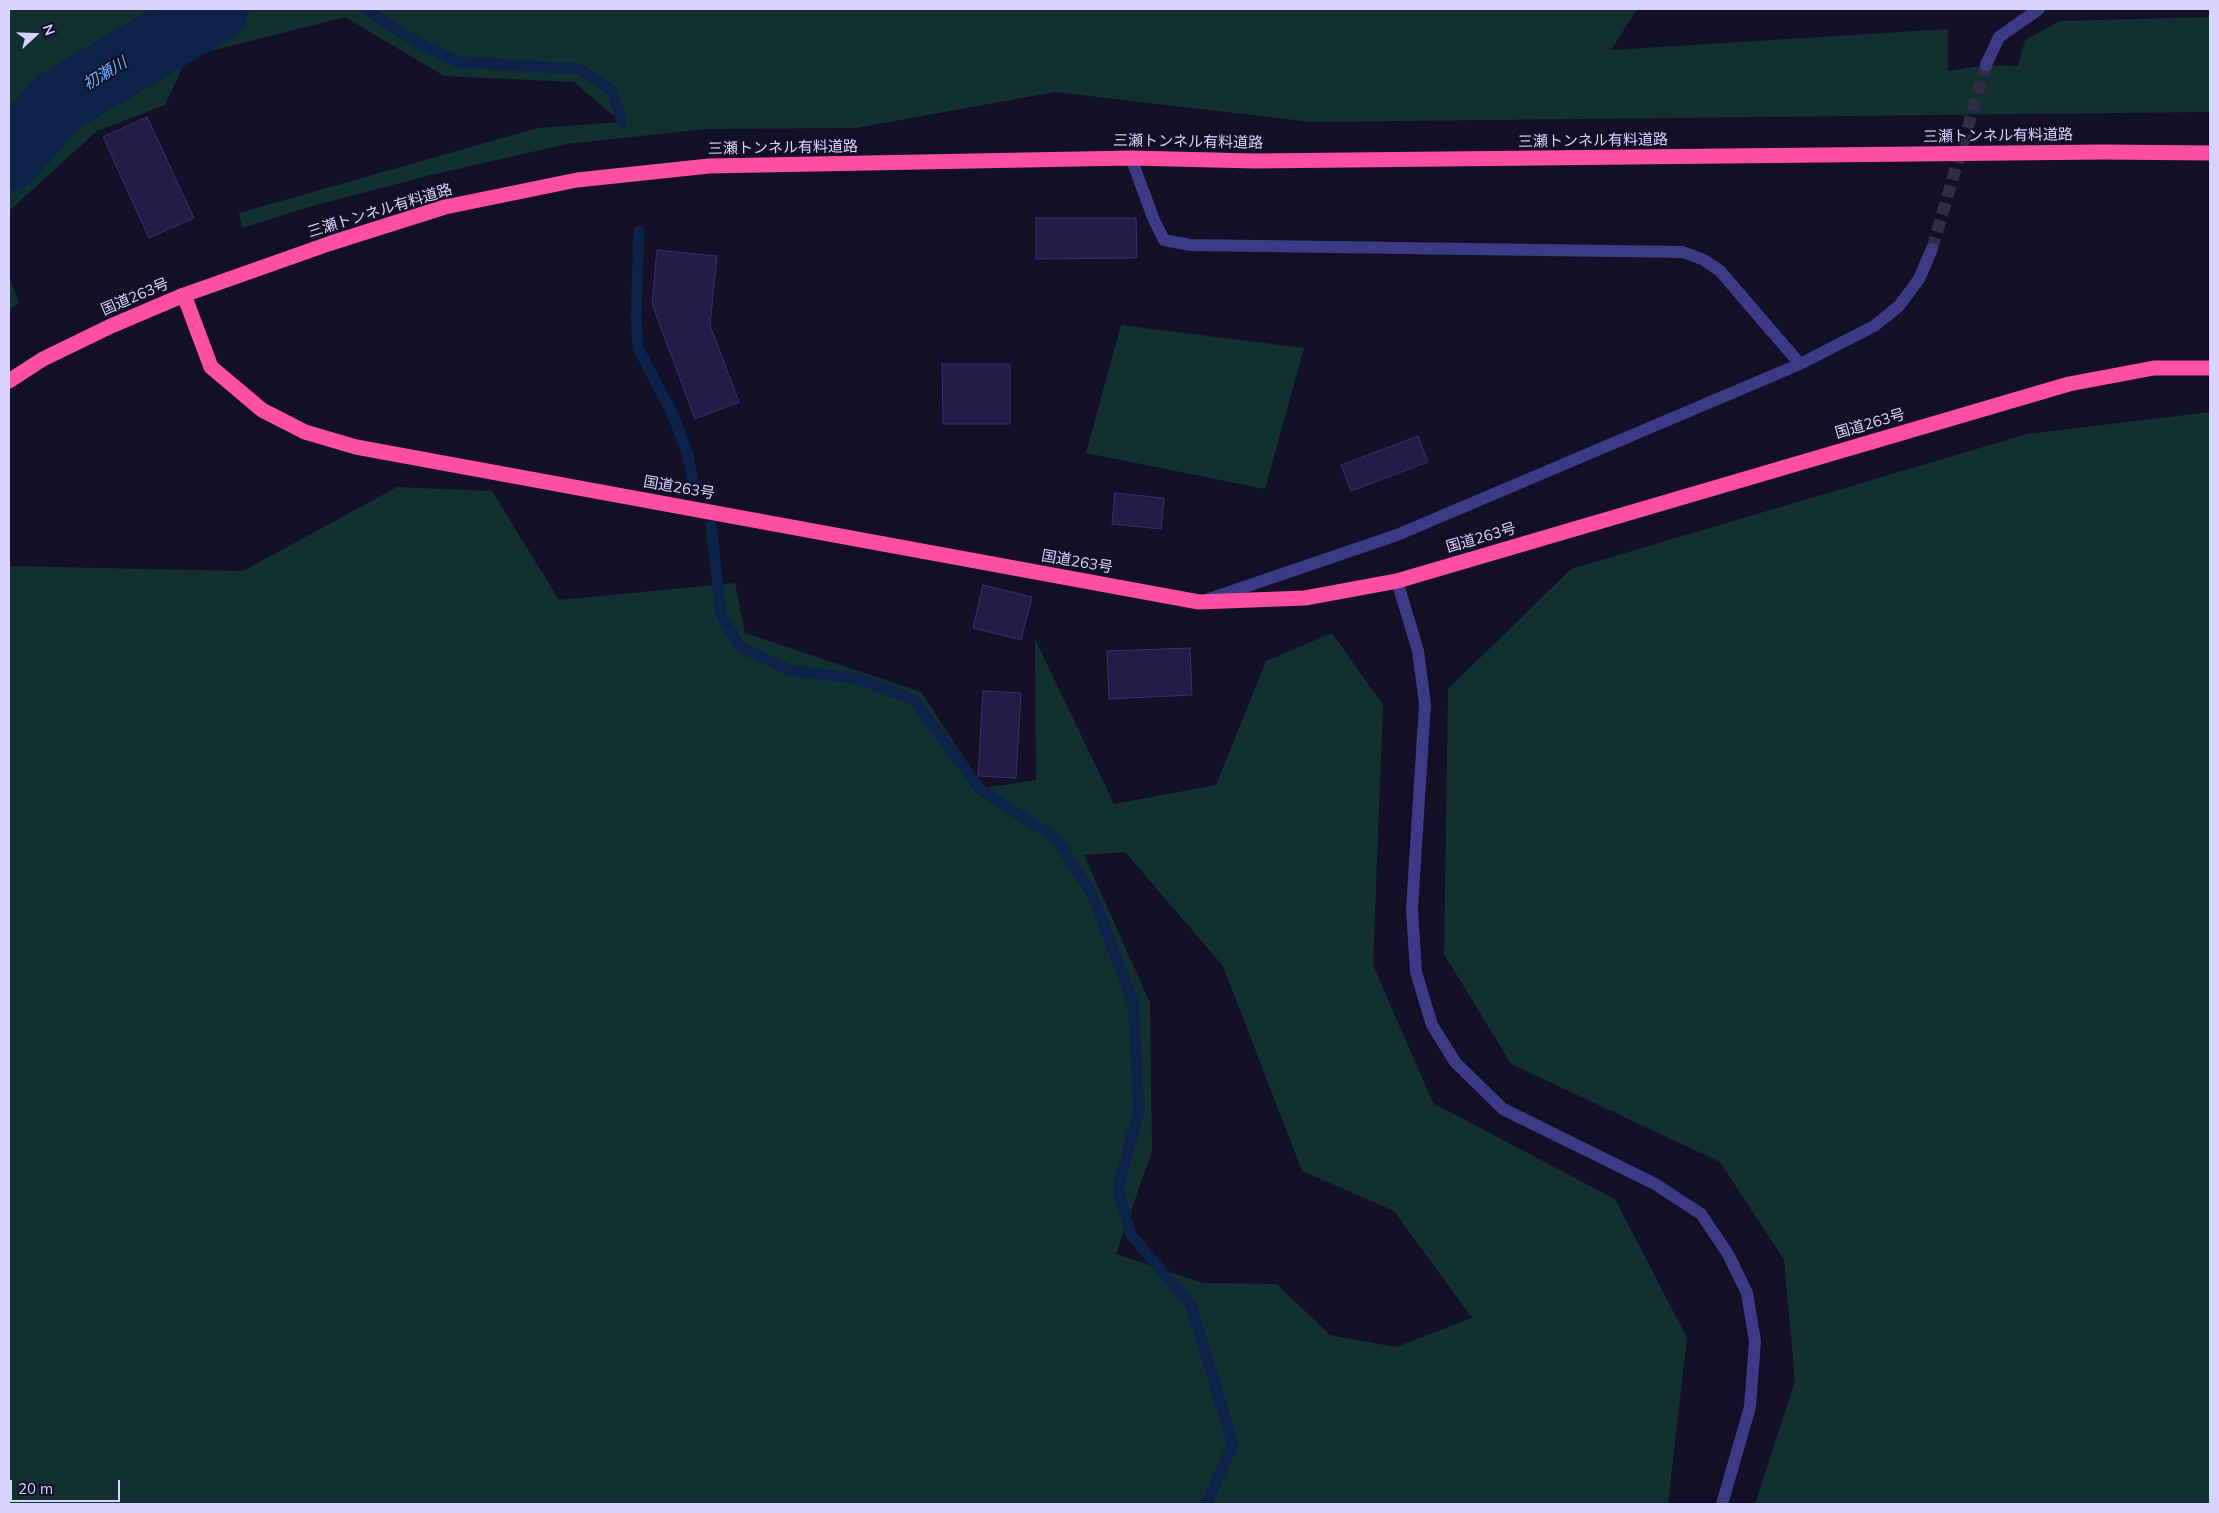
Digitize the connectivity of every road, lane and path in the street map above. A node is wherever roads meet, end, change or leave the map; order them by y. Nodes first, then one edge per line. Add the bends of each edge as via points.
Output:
1 (2039, 9) edge
2 (1986, 65) tunnel mouth
3 (2210, 153) edge
4 (1131, 158) junction
5 (1932, 249) tunnel mouth
6 (184, 295) junction
7 (1800, 364) junction
8 (2210, 368) edge
9 (9, 381) edge
10 (1397, 581) junction
11 (1199, 602) junction
12 (1722, 1504) edge

1 - 2 street via 1999,37
3 - 4 highway, 三瀬トンネル有料道路 via 1265,161
4 - 6 highway, 三瀬トンネル有料道路 via 709,166 577,180 445,207
4 - 7 street via 1164,240 1190,245 1684,252 1720,271
5 - 7 street via 1919,279 1899,306 1874,326
6 - 9 highway, 国道263号 via 103,330
6 - 11 highway, 国道263号 via 211,367 262,410 305,432 356,447
7 - 11 street via 1397,535
8 - 10 highway, 国道263号 via 2154,368 2069,384
10 - 11 highway, 国道263号 via 1305,598
10 - 12 street via 1418,651 1426,704 1412,909 1416,972 1432,1025 1455,1062 1503,1109 1655,1184 1701,1214 1728,1254 1746,1293 1755,1341 1750,1408

